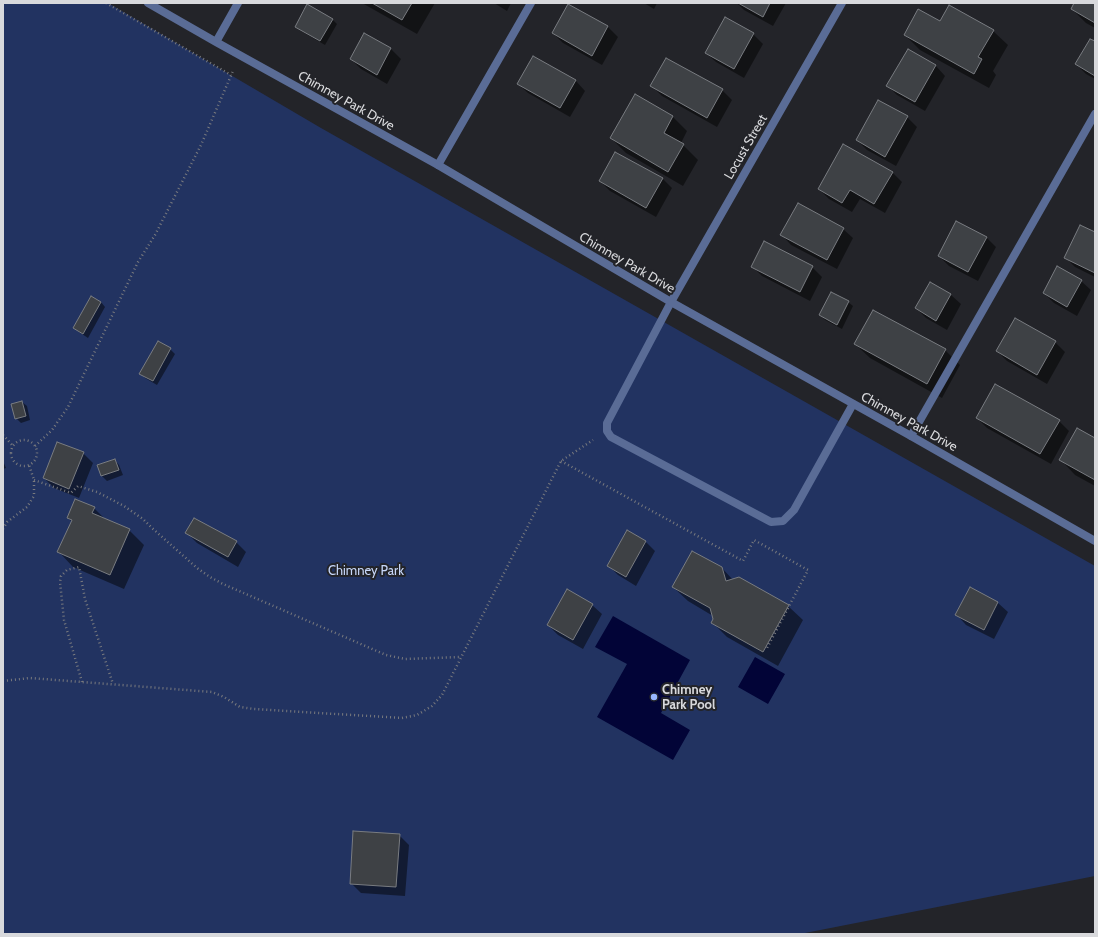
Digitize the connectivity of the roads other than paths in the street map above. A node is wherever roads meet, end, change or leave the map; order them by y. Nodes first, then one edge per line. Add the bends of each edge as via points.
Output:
1 (148, 3) edge
2 (238, 3) edge
3 (531, 3) edge
4 (842, 3) edge
5 (216, 42) junction
6 (1095, 114) edge
7 (438, 165) junction
8 (671, 302) junction
9 (853, 404) junction
10 (911, 436) junction
11 (1095, 541) edge

1 - 5 street, Chimney Park Drive
2 - 5 street
3 - 7 street
4 - 8 street, Locust Street
5 - 7 street, Chimney Park Drive
6 - 10 street
7 - 8 street, Chimney Park Drive
8 - 9 street, Chimney Park Drive
8 - 9 street, Locust Street via 607,423 607,431 611,437 770,522 783,521 794,510
9 - 10 street, Chimney Park Drive
10 - 11 street, Chimney Park Drive

